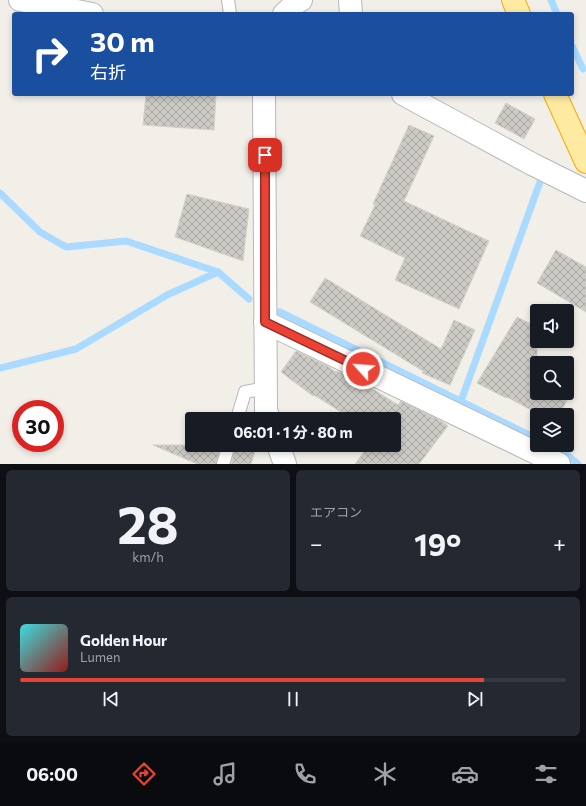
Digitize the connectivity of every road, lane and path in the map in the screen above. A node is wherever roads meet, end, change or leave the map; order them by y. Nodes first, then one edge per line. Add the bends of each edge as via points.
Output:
1 (20, 0) edge
2 (228, 0) edge
3 (302, 0) edge
4 (350, 0) edge
5 (513, 0) edge
6 (82, 12) edge
7 (230, 12) edge
8 (286, 12) edge
9 (351, 12) edge
10 (518, 12) edge
11 (264, 96) edge
12 (407, 96) edge
13 (556, 96) edge
14 (586, 162) edge
15 (586, 191) edge
16 (265, 322) junction
17 (266, 388) junction
18 (239, 412) edge
19 (267, 412) edge
20 (227, 452) edge
21 (281, 452) edge
22 (223, 464) edge
23 (285, 464) edge
24 (559, 464) edge

1 - 6 street
2 - 7 lane
3 - 8 street
4 - 9 street
5 - 10 highway
11 - 16 street
12 - 15 street
13 - 14 highway
16 - 17 street
16 - 24 street
17 - 18 lane via 245,392
17 - 19 street
20 - 22 lane
21 - 23 street

